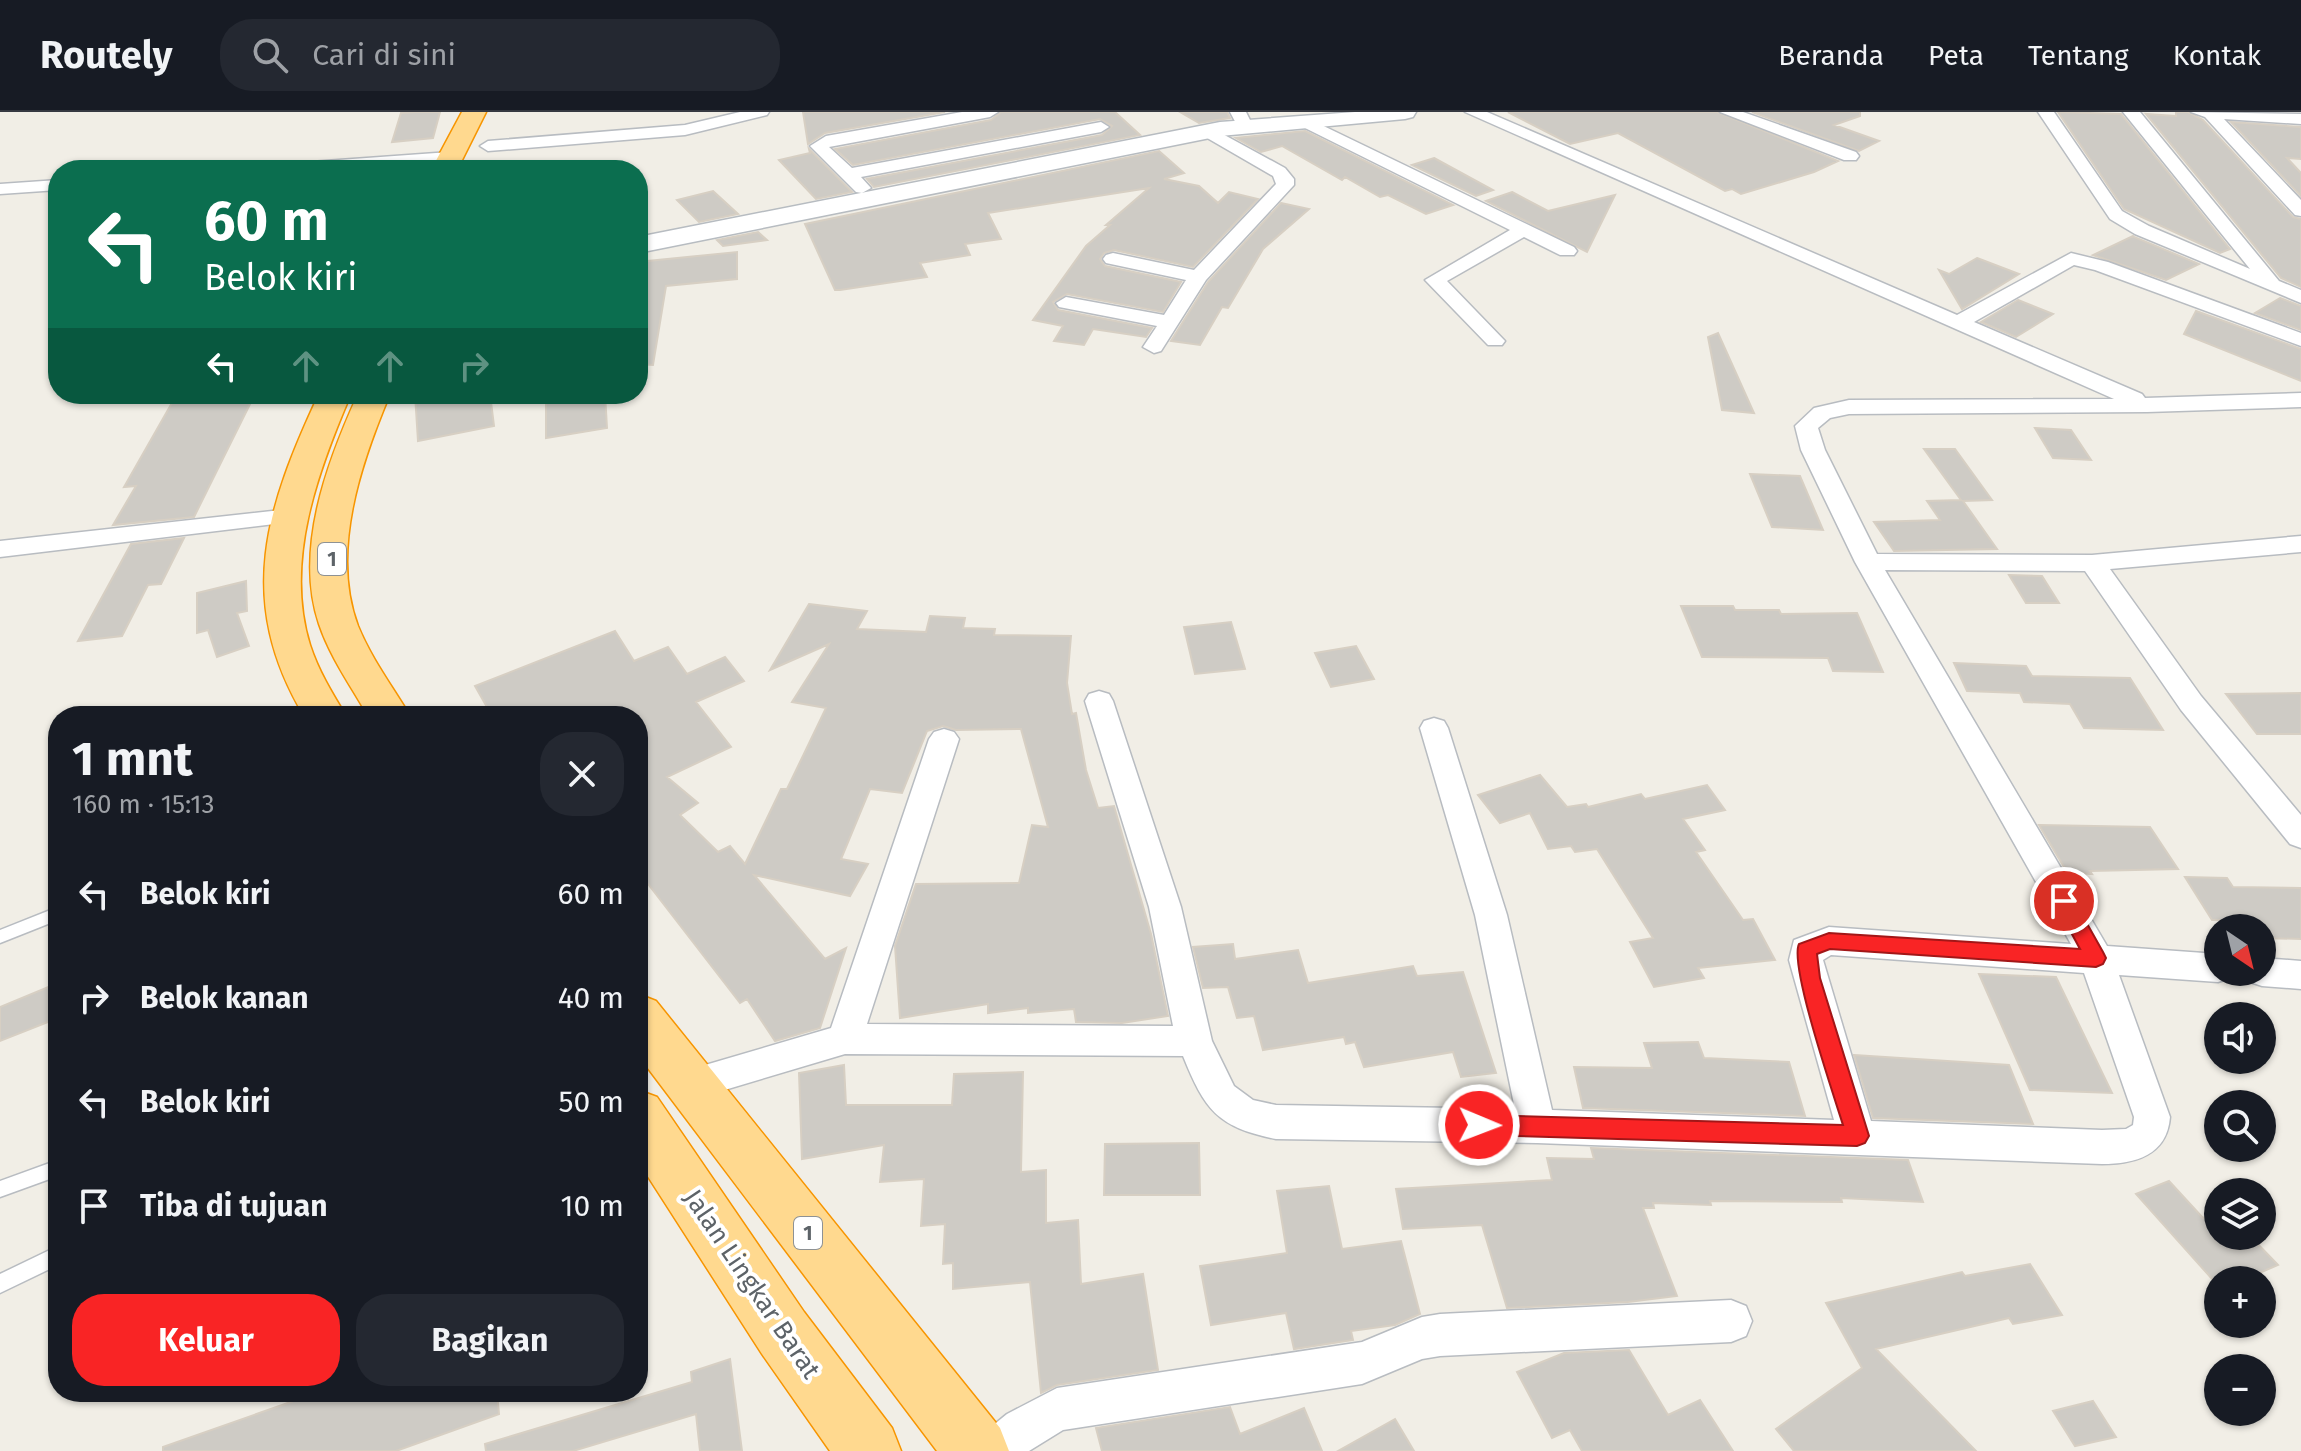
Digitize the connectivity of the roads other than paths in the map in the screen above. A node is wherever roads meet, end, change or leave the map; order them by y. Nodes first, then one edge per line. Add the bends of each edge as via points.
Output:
1 (474, 112) edge
2 (761, 112) edge
3 (990, 112) edge
4 (1085, 112) edge
5 (1405, 112) edge
6 (1473, 112) edge
7 (1728, 112) edge
8 (2046, 112) edge
9 (2131, 112) edge
10 (2194, 112) edge
11 (2210, 113) edge
12 (904, 119) edge
13 (1242, 119) edge
14 (2299, 121) edge
15 (1307, 123) junction
16 (1101, 127) junction
17 (1208, 131) junction
18 (493, 135) joint
19 (1124, 147) junction
20 (1850, 156) dead end
21 (449, 160) edge
22 (482, 160) edge
23 (850, 174) junction
24 (48, 186) edge
25 (0, 189) edge
26 (870, 198) junction
27 (2301, 211) edge
28 (1522, 231) junction
29 (648, 243) edge
30 (1567, 251) dead end
31 (1113, 259) dead end
32 (1198, 277) junction
33 (2277, 288) junction
34 (2301, 297) edge
35 (1066, 303) dead end
36 (1170, 322) junction
37 (1957, 323) junction
38 (2301, 340) edge
39 (1495, 341) dead end
40 (1154, 347) dead end
41 (2301, 400) edge
42 (330, 404) edge
43 (371, 404) edge
44 (2147, 405) junction
45 (290, 516) junction
46 (2301, 544) edge
47 (0, 549) edge
48 (1868, 562) junction
49 (2092, 563) junction
50 (1099, 701) dead end
51 (318, 706) edge
52 (383, 706) edge
53 (1434, 728) dead end
54 (944, 739) dead end
55 (2301, 836) edge
56 (48, 917) edge
57 (0, 937) edge
58 (2096, 958) junction
59 (2204, 967) edge
60 (2276, 973) edge
61 (2301, 975) edge
62 (648, 1029) edge
63 (845, 1039) junction
64 (1194, 1041) junction
65 (691, 1084) junction
66 (1537, 1126) junction
67 (648, 1129) edge
68 (1857, 1136) junction
69 (48, 1172) edge
70 (0, 1189) edge
71 (48, 1260) edge
72 (0, 1284) edge
73 (1731, 1321) dead end
74 (869, 1451) edge
75 (977, 1451) edge
76 (995, 1451) edge

1 - 21 highway
2 - 18 street via 685,130
3 - 12 street
4 - 16 street
5 - 15 street
6 - 37 street
7 - 20 street
8 - 33 street via 2116,215
9 - 33 street
10 - 11 street
11 - 14 street
11 - 27 street
12 - 23 street via 818,146
13 - 15 street
13 - 17 street
15 - 28 street
16 - 19 street
16 - 23 street
17 - 19 street
17 - 32 street via 1279,172 1285,181
18 - 22 highway
19 - 26 street
23 - 26 street
24 - 25 street
26 - 29 street
28 - 30 street
28 - 39 street via 1435,280
31 - 32 street
32 - 36 street
33 - 34 street
35 - 36 street
36 - 40 street
37 - 38 street via 2071,259
37 - 44 street
41 - 44 street
42 - 45 highway, 1
43 - 52 highway, 1 via 336,511 331,596 354,656
44 - 48 street via 1849,407 1822,413 1806,426 1813,450
45 - 47 street
45 - 51 highway, 1 via 285,620
46 - 49 street
48 - 49 street
48 - 58 street
49 - 55 street via 2191,703
50 - 64 street via 1165,907
53 - 66 street via 1491,915
54 - 63 street
56 - 57 lane
58 - 59 street
58 - 68 street via 2152,1117 2151,1129 2140,1141 2110,1147
58 - 68 street via 1829,941 1806,950
60 - 61 street
62 - 65 highway, 1
63 - 64 street
63 - 65 street
64 - 66 street via 1217,1093 1251,1119
65 - 75 highway, 1
66 - 68 street
67 - 74 highway, Jalan Lingkar Barat via 783,1333
69 - 70 lane
71 - 72 lane
73 - 76 street via 1422,1338 1362,1363 1057,1409

